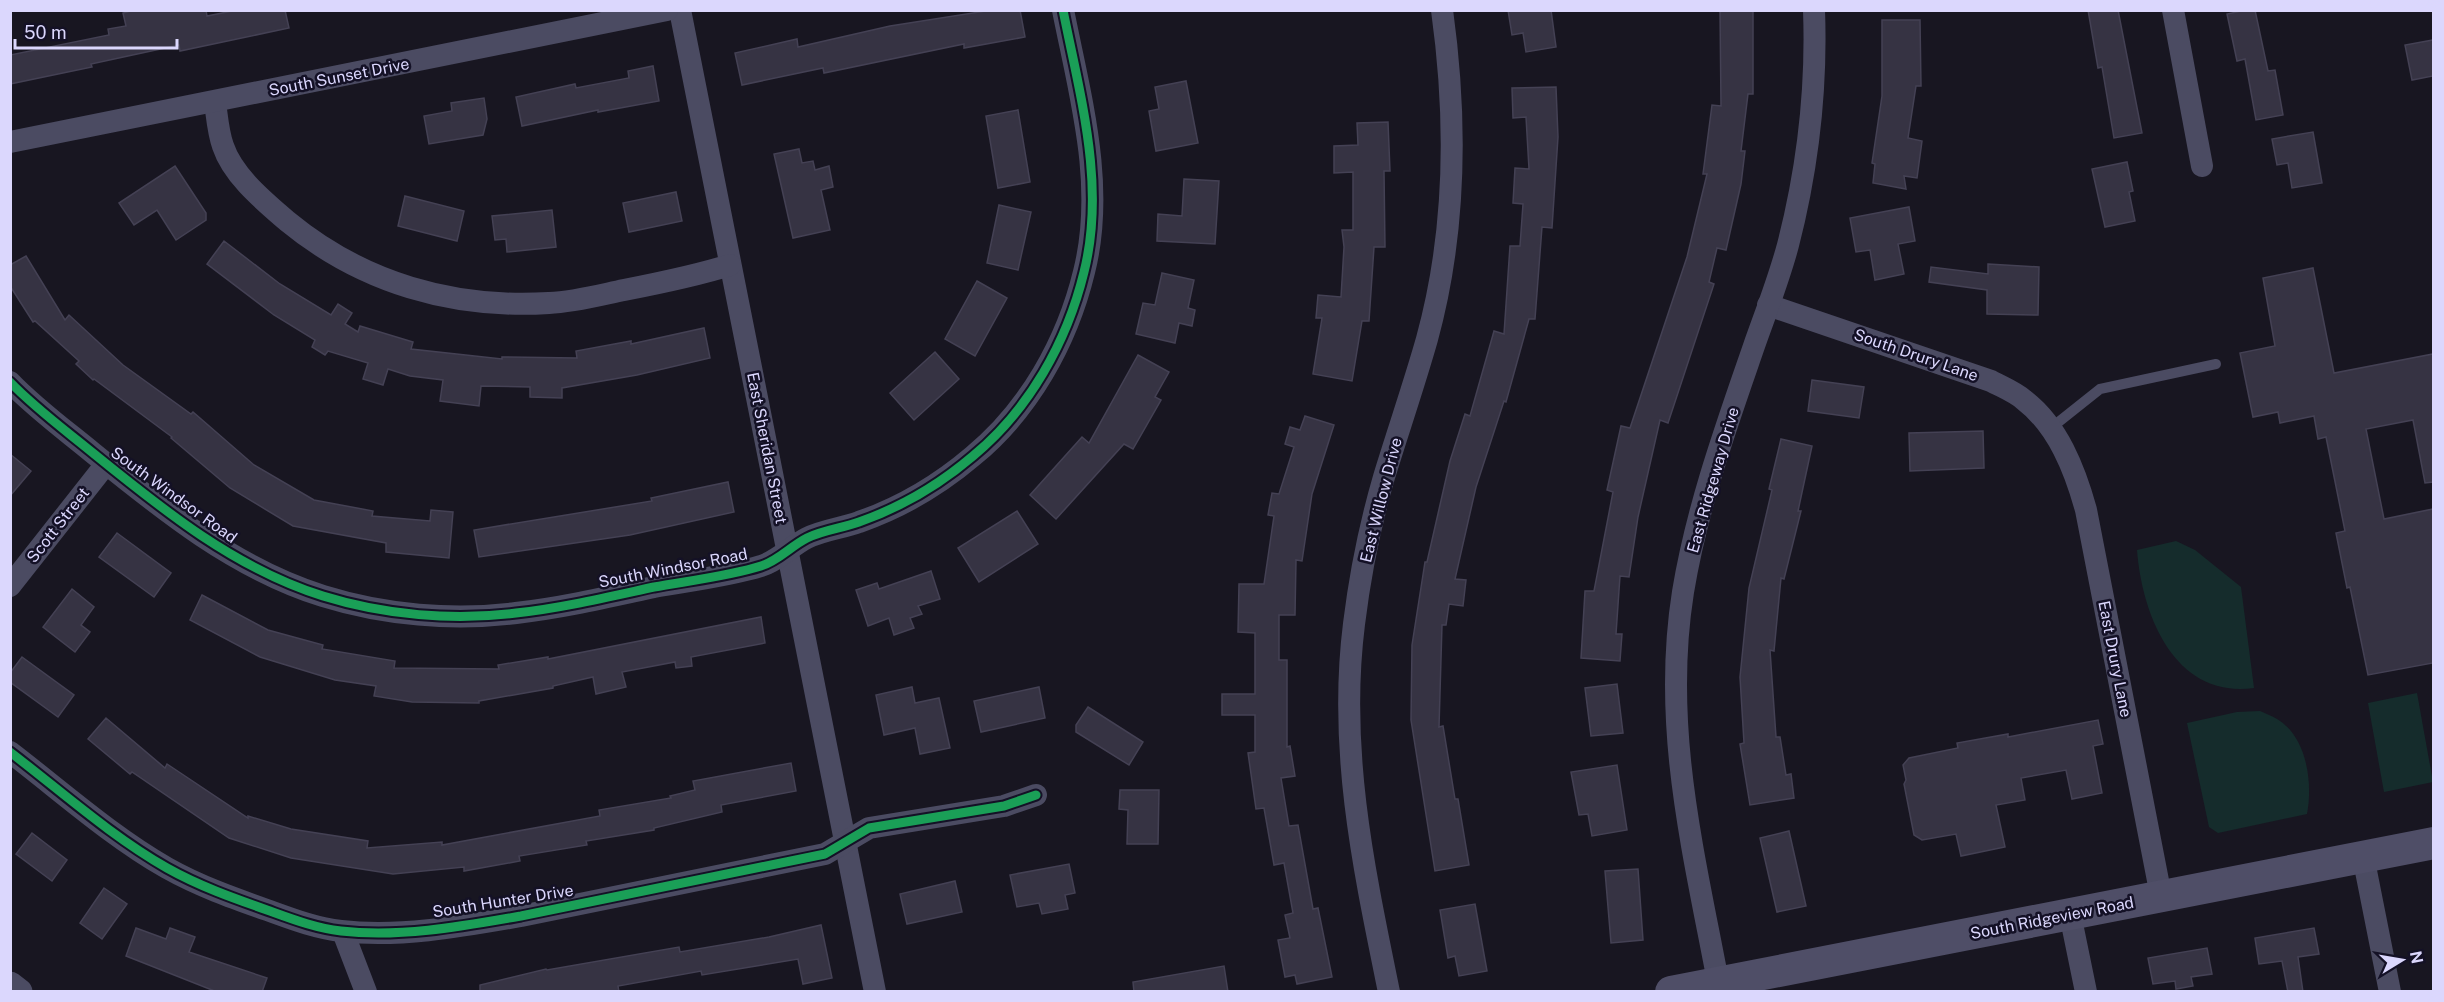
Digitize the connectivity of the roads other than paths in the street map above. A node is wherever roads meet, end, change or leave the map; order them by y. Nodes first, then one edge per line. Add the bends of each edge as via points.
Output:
1 (667, 10) edge
2 (680, 10) edge
3 (1063, 10) edge
4 (1442, 10) edge
5 (1814, 10) edge
6 (2173, 10) edge
7 (215, 102) junction
8 (10, 142) edge
9 (2202, 165) dead end
10 (730, 265) junction
11 (1768, 304) junction
12 (2216, 363) dead end
13 (10, 382) edge
14 (2051, 428) junction
15 (106, 464) junction
16 (787, 551) junction
17 (10, 586) edge
18 (10, 752) edge
19 (1036, 795) dead end
20 (2433, 843) edge
21 (846, 844) junction
22 (2363, 856) junction
23 (2161, 896) junction
24 (2070, 914) junction
25 (344, 932) junction
26 (10, 984) edge
27 (1719, 987) edge
28 (19, 992) edge
29 (366, 992) edge
30 (875, 992) edge
31 (1389, 992) edge
32 (1671, 992) edge
33 (2086, 992) edge
34 (2390, 992) edge

1 - 7 street, South Sunset Drive
2 - 10 street, East Sheridan Street
3 - 16 street, South Windsor Road via 1088,139 1092,214 1084,274 1064,332 1042,376 1018,410 976,454 933,487 891,510 809,537
4 - 31 street, East Willow Drive via 1452,122 1441,270 1427,337 1368,539 1353,626 1349,705 1352,784 1362,859
5 - 11 street, East Ridgeway Drive via 1814,94 1806,167 1787,247
6 - 9 street
7 - 8 street, South Sunset Drive
7 - 10 street via 223,148 239,174 266,204 304,235 353,266 399,286 448,299 498,304 551,303 692,277
10 - 16 street, East Sheridan Street
11 - 14 street, South Drury Lane via 1991,381 2024,399
11 - 27 street, East Ridgeway Drive via 1699,517 1683,593 1676,657 1676,729 1684,807
12 - 14 lane via 2100,389
13 - 15 street, South Windsor Road
14 - 23 street, East Drury Lane via 2077,478 2086,510
15 - 16 street, South Windsor Road via 231,555 324,597 387,611 451,617 513,614 764,566
15 - 17 street, Scott Street
16 - 21 street, East Sheridan Street
18 - 25 street, South Hunter Drive via 127,843 168,868 221,894 316,928
19 - 21 street, South Hunter Drive via 1004,806 869,828
20 - 22 main road, South Ridgeview Road
21 - 25 street, South Hunter Drive via 825,854 510,918 393,933
21 - 30 street, East Sheridan Street
22 - 23 main road, South Ridgeview Road
22 - 34 street
23 - 24 main road, South Ridgeview Road
24 - 27 main road, South Ridgeview Road
24 - 33 street
25 - 29 street
26 - 28 street
27 - 32 main road, South Ridgeview Road

